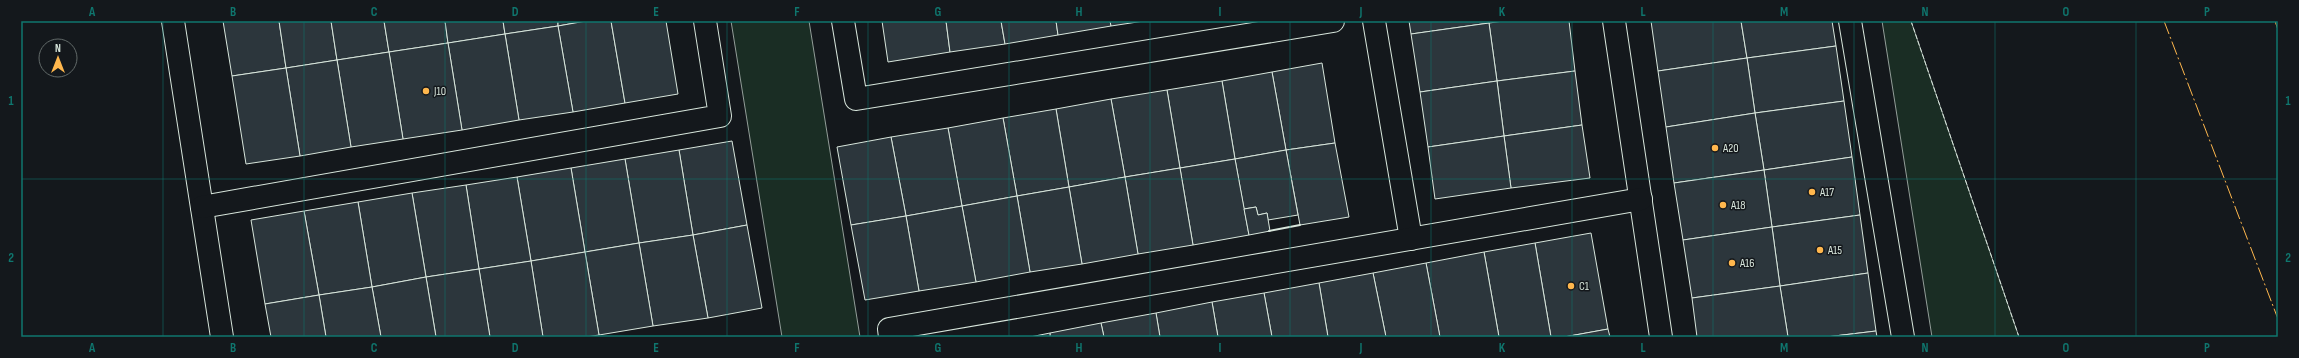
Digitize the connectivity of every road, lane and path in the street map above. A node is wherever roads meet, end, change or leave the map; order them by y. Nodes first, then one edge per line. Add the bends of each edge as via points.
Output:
1 (173, 21) edge
2 (705, 21) edge
3 (843, 21) edge
4 (1333, 21) edge
5 (1374, 21) edge
6 (1614, 21) edge
7 (1850, 21) edge
8 (1640, 199) junction
9 (202, 207) junction
10 (1411, 239) junction
11 (222, 337) edge
12 (890, 337) edge
13 (1661, 337) edge
14 (1903, 337) edge

1 - 9 street
2 - 9 street via 720,116
3 - 4 street via 856,99
5 - 10 street
6 - 8 street
7 - 14 street
8 - 10 street
8 - 13 street
9 - 11 street
10 - 12 street via 889,329

